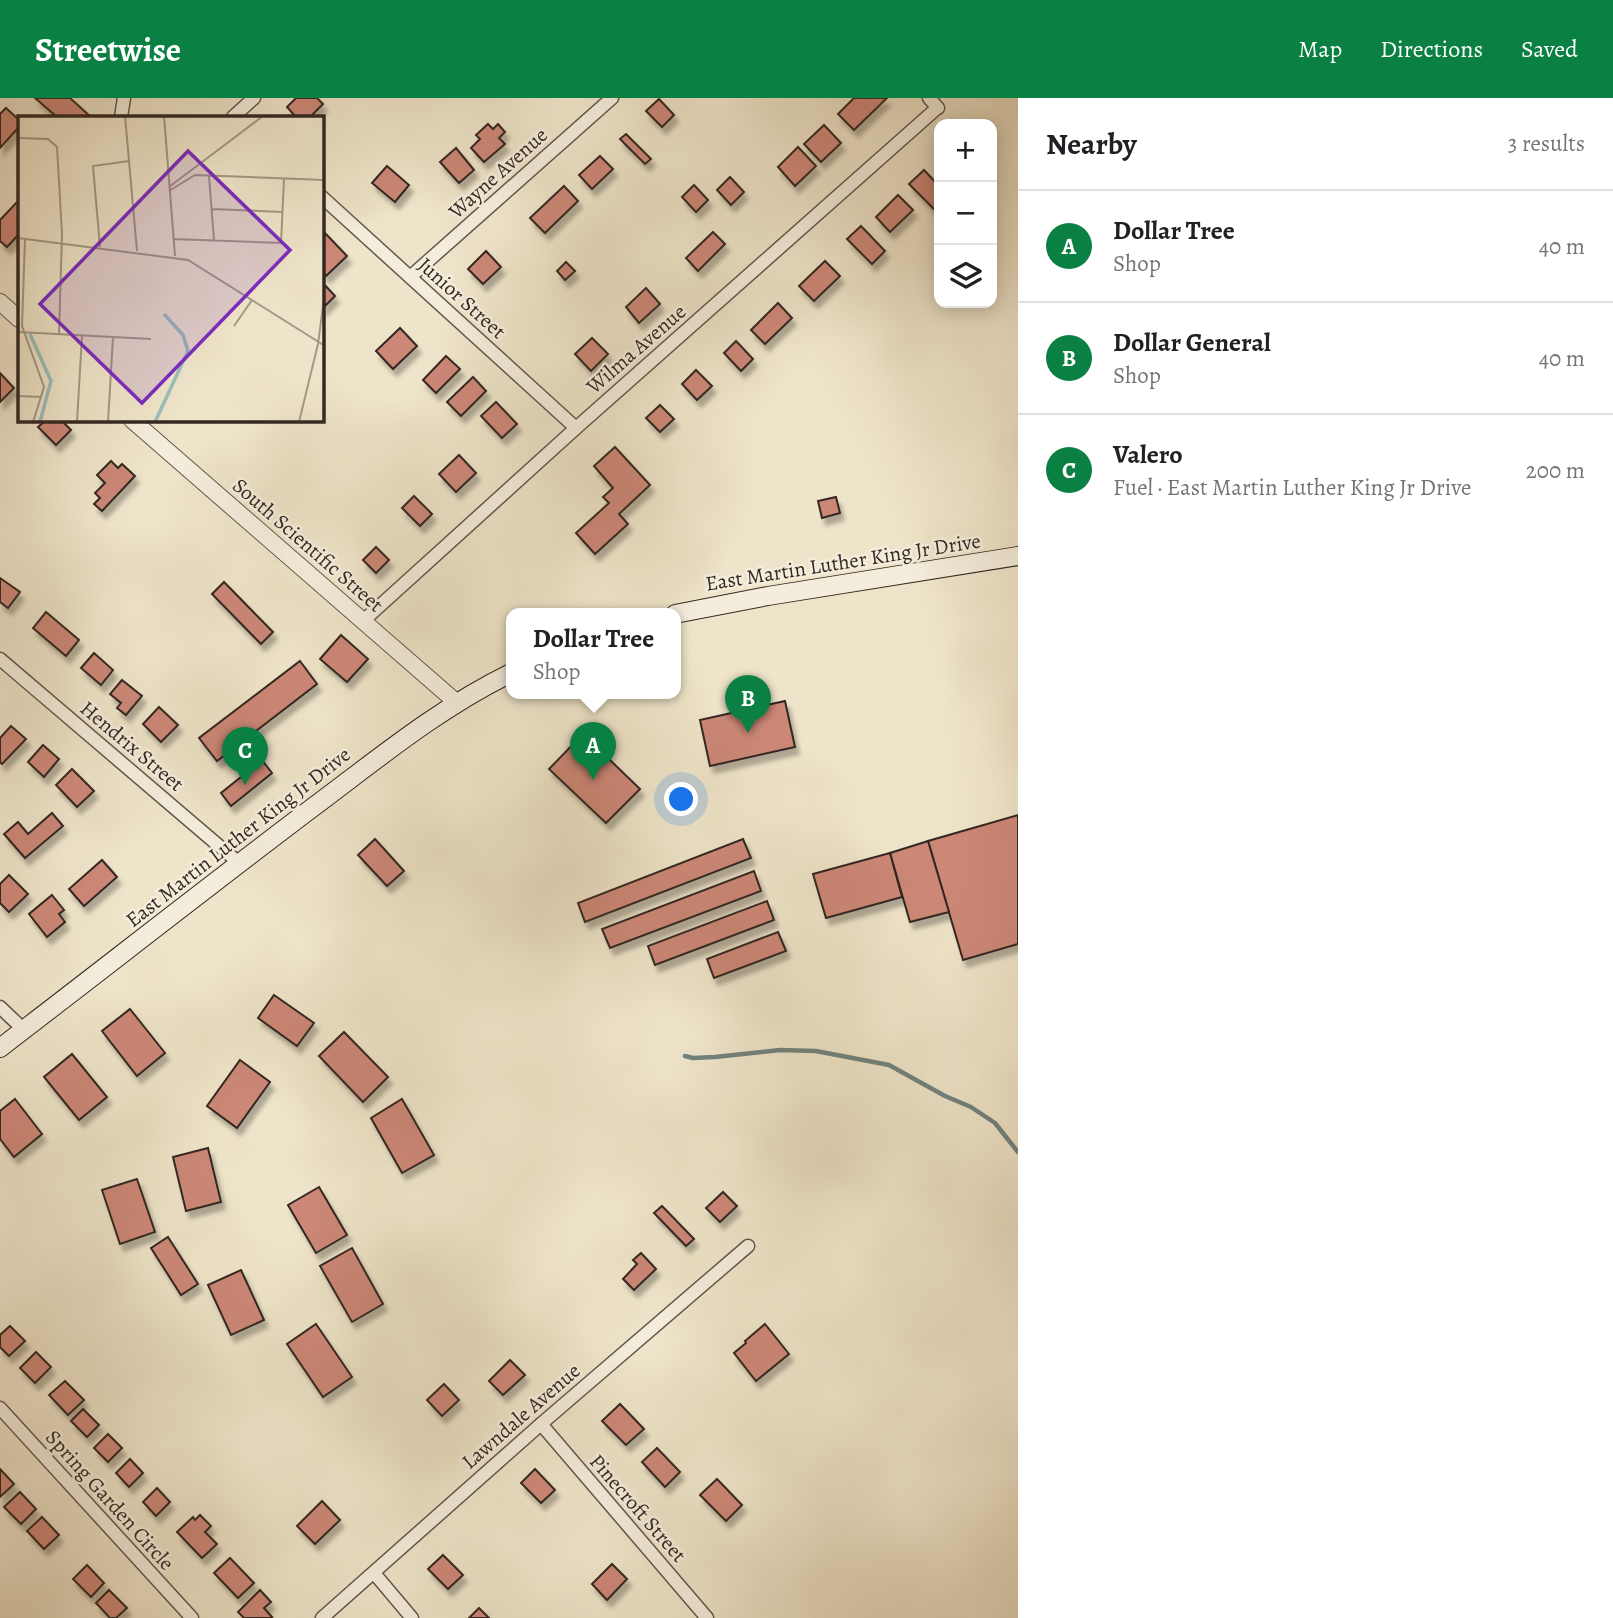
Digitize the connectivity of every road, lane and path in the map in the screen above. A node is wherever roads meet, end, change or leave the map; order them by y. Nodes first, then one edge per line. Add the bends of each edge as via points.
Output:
1 (124, 98) edge
2 (254, 98) edge
3 (612, 98) edge
4 (932, 104) edge
5 (121, 116) edge
6 (234, 116) edge
7 (324, 199) edge
8 (410, 277) junction
9 (0, 302) edge
10 (18, 318) edge
11 (134, 422) edge
12 (576, 428) junction
13 (1018, 556) edge
14 (681, 613) edge
15 (363, 621) junction
16 (0, 659) edge
17 (506, 676) edge
18 (456, 702) junction
19 (239, 863) junction
20 (0, 1007) edge
21 (24, 1030) junction
22 (0, 1048) edge
23 (748, 1246) dead end
24 (0, 1408) edge
25 (541, 1424) junction
26 (374, 1573) junction
27 (192, 1618) edge
28 (322, 1618) edge
29 (412, 1618) edge
30 (707, 1618) edge

1 - 5 street
2 - 6 street
3 - 8 street, Wayne Avenue
4 - 12 street, Wilma Avenue
7 - 8 street, Junior Street
8 - 12 street, Junior Street
9 - 10 street
11 - 15 street, South Scientific Street
12 - 15 street, Wilma Avenue
13 - 14 main road, East Martin Luther King Jr Drive
15 - 18 street, South Scientific Street
16 - 19 street, Hendrix Street
17 - 18 main road, East Martin Luther King Jr Drive
18 - 19 main road, East Martin Luther King Jr Drive
19 - 21 main road, East Martin Luther King Jr Drive
20 - 21 street
21 - 22 main road, East Martin Luther King Jr Drive
23 - 25 street, Lawndale Avenue
24 - 27 street, Spring Garden Circle
25 - 26 street, Lawndale Avenue
25 - 30 street, Pinecroft Street
26 - 28 street, Lawndale Avenue
26 - 29 street

